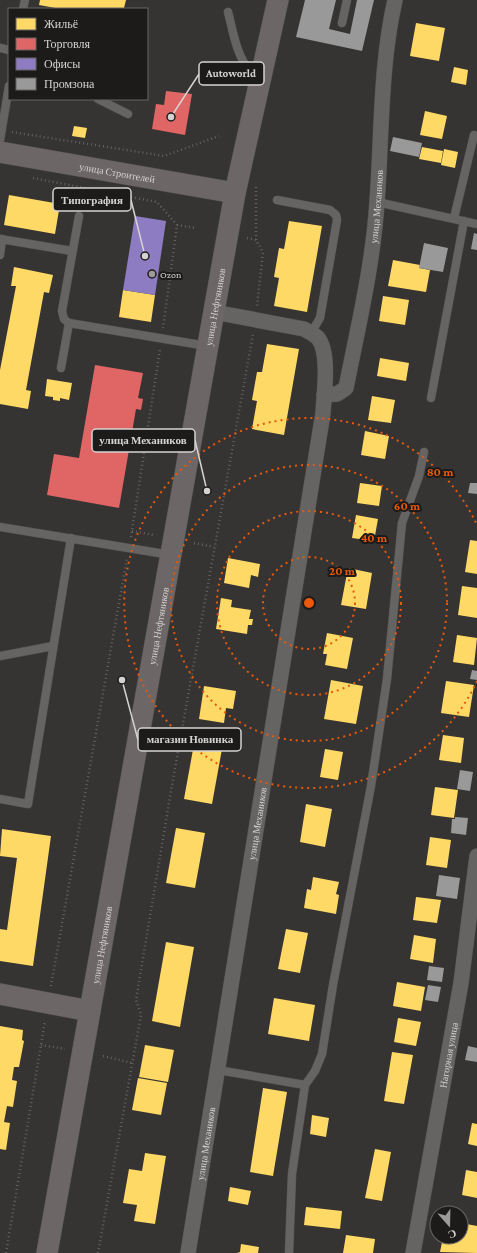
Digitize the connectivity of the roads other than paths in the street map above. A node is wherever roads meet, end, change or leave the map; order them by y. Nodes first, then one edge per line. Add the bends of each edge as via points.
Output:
1 (278, 0) edge
2 (347, 0) edge
3 (395, 0) edge
4 (228, 12) dead end
5 (342, 23) dead end
6 (262, 75) junction
7 (8, 92) edge
8 (100, 100) edge
9 (128, 114) dead end
10 (474, 135) dead end
11 (0, 140) edge
12 (0, 152) edge
13 (235, 193) junction
14 (277, 200) dead end
15 (377, 202) junction
16 (79, 216) dead end
17 (454, 218) junction
18 (464, 222) junction
19 (477, 224) edge
20 (1, 239) edge
21 (72, 251) junction
22 (0, 255) edge
23 (214, 312) junction
24 (69, 324) junction
25 (311, 333) junction
26 (208, 346) junction
27 (61, 368) dead end
28 (324, 395) junction
29 (431, 398) dead end
30 (424, 452) dead end
31 (0, 527) edge
32 (71, 538) junction
33 (171, 555) junction
34 (53, 646) junction
35 (0, 656) edge
36 (0, 799) edge
37 (477, 856) edge
38 (0, 994) edge
39 (90, 1010) junction
40 (218, 1070) junction
41 (305, 1085) junction
42 (47, 1253) edge
43 (188, 1253) edge
44 (289, 1253) edge
45 (413, 1253) edge

1 - 6 main road, улица Нефтяников
2 - 5 lane
3 - 15 street, улица Механиков via 383,91
4 - 6 lane via 243,62 250,70
6 - 13 main road, улица Нефтяников
7 - 11 lane
8 - 9 lane
10 - 17 lane
12 - 13 main road, улица Строителей
13 - 23 main road, улица Нефтяников
14 - 25 lane via 330,210 336,215 320,318
15 - 17 lane
15 - 28 street, улица Механиков via 373,239 346,388 337,394
16 - 21 lane
17 - 18 lane
18 - 19 lane
18 - 29 lane
20 - 21 lane
20 - 22 lane
21 - 24 lane via 62,311 64,319
23 - 25 street via 304,329
23 - 26 main road, улица Нефтяников
24 - 26 lane
24 - 27 lane
25 - 28 street, улица Механиков via 317,337 323,349
26 - 33 main road, улица Нефтяников
28 - 40 street, улица Механиков via 322,421
30 - 41 lane via 419,476 402,523 387,679 371,786 322,1054 315,1071
31 - 32 lane
32 - 33 lane
32 - 34 lane
33 - 39 main road, улица Нефтяников
34 - 35 lane
34 - 36 lane via 28,804
37 - 45 street, Нагорная улица via 461,983
38 - 39 main road
39 - 42 main road, улица Нефтяников
40 - 41 lane
40 - 43 street, улица Механиков
41 - 44 lane via 292,1174

